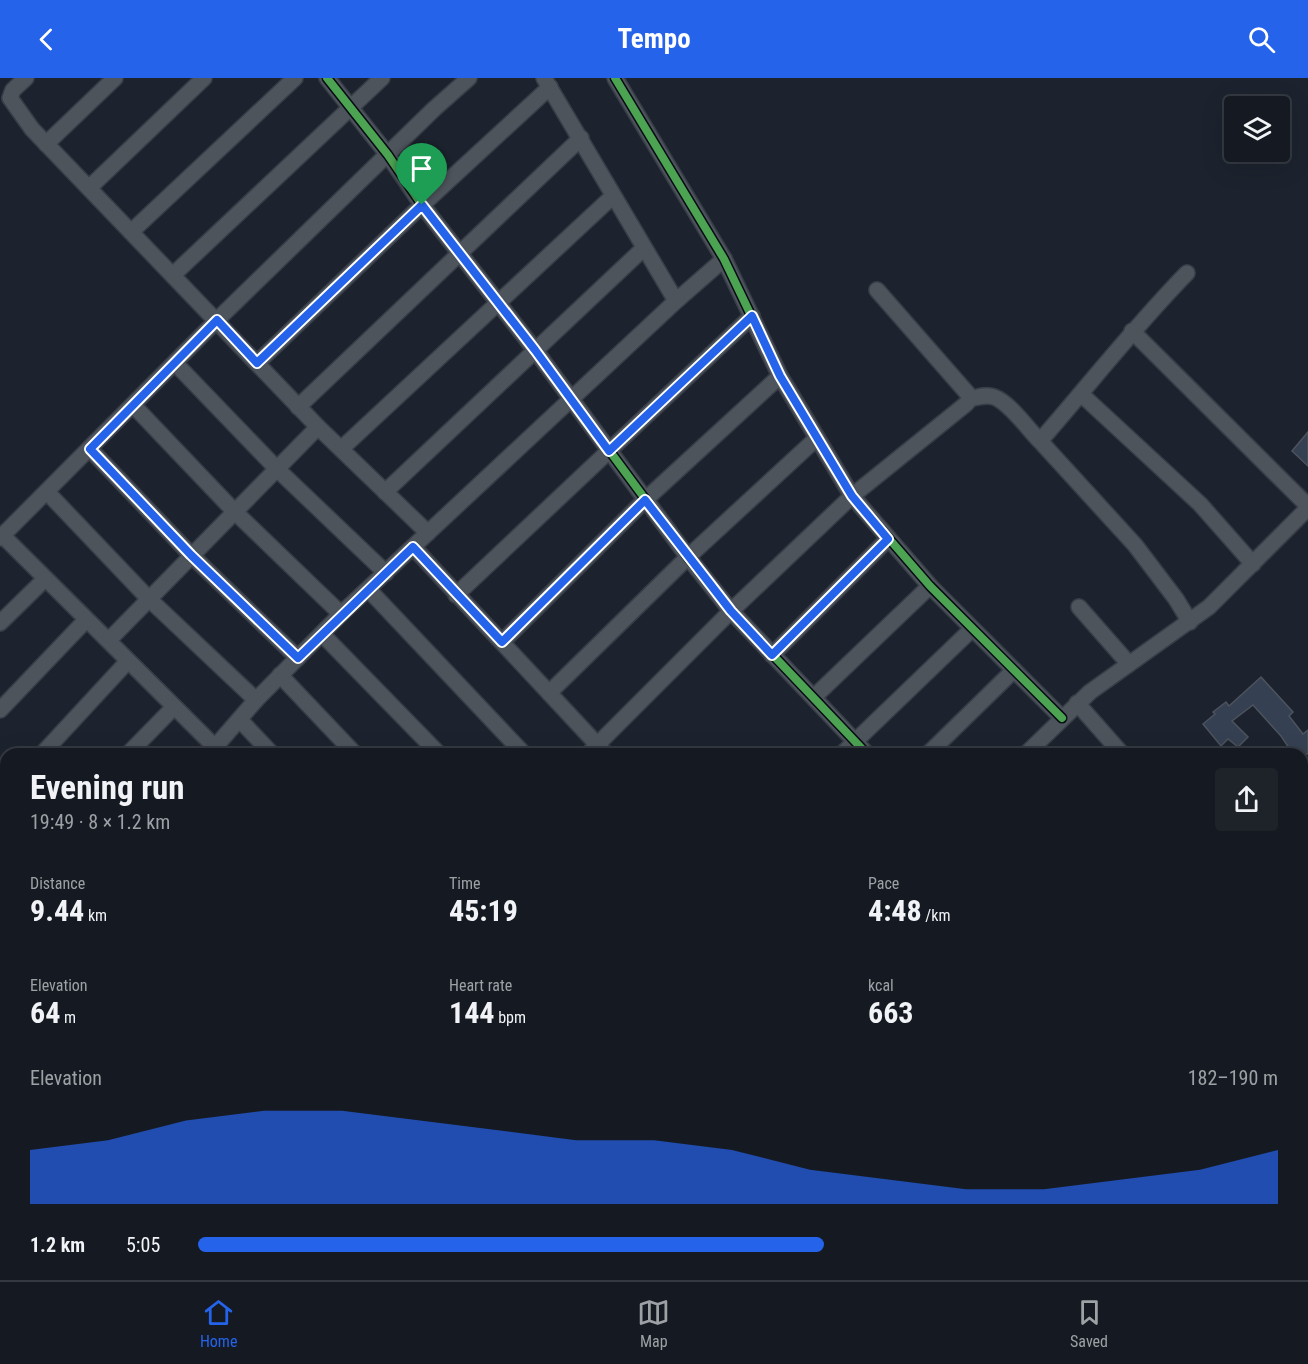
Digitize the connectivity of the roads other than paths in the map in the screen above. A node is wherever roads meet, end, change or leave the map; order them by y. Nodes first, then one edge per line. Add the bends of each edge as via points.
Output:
1 (26, 78) edge
2 (115, 78) edge
3 (204, 78) edge
4 (295, 78) edge
5 (327, 78) edge
6 (382, 78) edge
7 (469, 78) edge
8 (615, 78) edge
9 (547, 83) edge
10 (350, 108) junction
11 (581, 138) junction
12 (45, 144) junction
13 (388, 155) junction
14 (88, 188) junction
15 (613, 196) junction
16 (422, 205) junction
17 (131, 232) junction
18 (644, 248) junction
19 (460, 254) junction
20 (724, 259) junction
21 (1187, 273) dead end
22 (174, 274) junction
23 (877, 290) dead end
24 (676, 301) junction
25 (498, 302) junction
26 (752, 316) junction
27 (217, 320) junction
28 (1132, 332) junction
29 (535, 350) junction
30 (175, 363) junction
31 (257, 363) junction
32 (780, 376) junction
33 (1081, 394) junction
34 (970, 399) junction
35 (571, 400) junction
36 (133, 405) junction
37 (298, 406) junction
38 (318, 427) junction
39 (817, 438) junction
40 (1040, 441) junction
41 (90, 449) junction
42 (341, 449) junction
43 (609, 451) junction
44 (277, 469) junction
45 (47, 492) junction
46 (385, 492) junction
47 (852, 496) junction
48 (645, 500) junction
49 (1308, 507) edge
50 (234, 511) junction
51 (428, 532) junction
52 (1, 537) edge
53 (888, 539) junction
54 (413, 547) junction
55 (191, 555) junction
56 (688, 557) junction
57 (1252, 564) junction
58 (386, 573) junction
59 (45, 579) junction
60 (930, 586) junction
61 (369, 590) junction
62 (456, 595) junction
63 (149, 599) junction
64 (1079, 607) dead end
65 (731, 611) junction
66 (341, 614) junction
67 (86, 620) junction
68 (1190, 622) junction
69 (0, 623) edge
70 (972, 629) junction
71 (322, 634) junction
72 (109, 640) junction
73 (502, 642) junction
74 (772, 655) junction
75 (298, 658) junction
76 (128, 661) junction
77 (1130, 664) junction
78 (1014, 670) junction
79 (280, 675) junction
80 (549, 693) junction
81 (814, 697) junction
82 (256, 700) junction
83 (1077, 703) junction
84 (174, 707) junction
85 (0, 710) edge
86 (1062, 718) junction
87 (240, 720) junction
88 (855, 741) junction
89 (48, 748) edge
90 (134, 748) edge
91 (209, 748) edge
92 (215, 748) edge
93 (266, 748) edge
94 (349, 748) edge
95 (433, 748) edge
96 (518, 748) edge
97 (594, 748) edge
98 (601, 748) edge
99 (848, 748) edge
100 (861, 748) edge
101 (934, 748) edge
102 (1032, 748) edge
103 (1112, 748) edge

1 - 12 street via 10,98
2 - 12 street
3 - 14 street
4 - 17 street
5 - 10 street
6 - 10 street
7 - 13 street
8 - 20 street
9 - 11 street
9 - 16 street
10 - 13 street
10 - 22 street
11 - 15 street
11 - 19 street
12 - 14 street
13 - 16 street
13 - 27 street
14 - 17 street
15 - 18 street
15 - 25 street
16 - 19 street
16 - 31 street
17 - 22 street
18 - 24 street
18 - 29 street
19 - 25 street
19 - 37 street
20 - 24 street
20 - 26 street
21 - 28 street
22 - 27 street
23 - 34 street
24 - 35 street
25 - 29 street
25 - 42 street
26 - 32 street
26 - 43 street
27 - 30 street
27 - 31 street
28 - 33 street
28 - 49 street
29 - 35 street
29 - 46 street
30 - 36 street
30 - 44 street
31 - 37 street
32 - 39 street
32 - 48 street
33 - 40 street
33 - 57 street via 1200,504
34 - 40 street via 993,396
34 - 47 street
35 - 43 street
35 - 51 street
36 - 41 street
36 - 50 street
37 - 38 street
38 - 42 street
38 - 44 street
39 - 47 street
39 - 56 street
40 - 68 street via 1135,545
41 - 45 street
41 - 55 street
42 - 46 street
43 - 48 street
43 - 62 street
44 - 50 street
44 - 58 street
45 - 52 street
45 - 63 street
46 - 51 street
47 - 53 street
47 - 65 street
48 - 56 street
48 - 73 street
49 - 57 street
50 - 55 street
50 - 66 street
51 - 54 street
52 - 59 street
53 - 60 street
53 - 74 street
54 - 58 street
54 - 62 street
55 - 63 street
55 - 75 street
56 - 65 street
56 - 80 street
57 - 68 street
58 - 61 street
59 - 67 street
59 - 69 street
60 - 70 street
60 - 81 street
61 - 66 street
61 - 96 street
62 - 73 street
63 - 72 street
63 - 82 street
64 - 77 street
65 - 74 street
65 - 98 street
66 - 71 street
67 - 72 street
67 - 85 street
68 - 77 street
70 - 78 street
70 - 88 street
71 - 75 street
71 - 95 street
72 - 76 street
73 - 80 street
74 - 81 street
75 - 79 street
76 - 84 street
76 - 89 street
77 - 83 street
78 - 86 street
78 - 101 street
79 - 82 street
79 - 94 street
80 - 97 street
81 - 88 street
82 - 87 street
83 - 86 street
83 - 103 street
84 - 90 street
84 - 91 street
86 - 102 street
87 - 92 street
87 - 93 street
88 - 99 street
88 - 100 street

